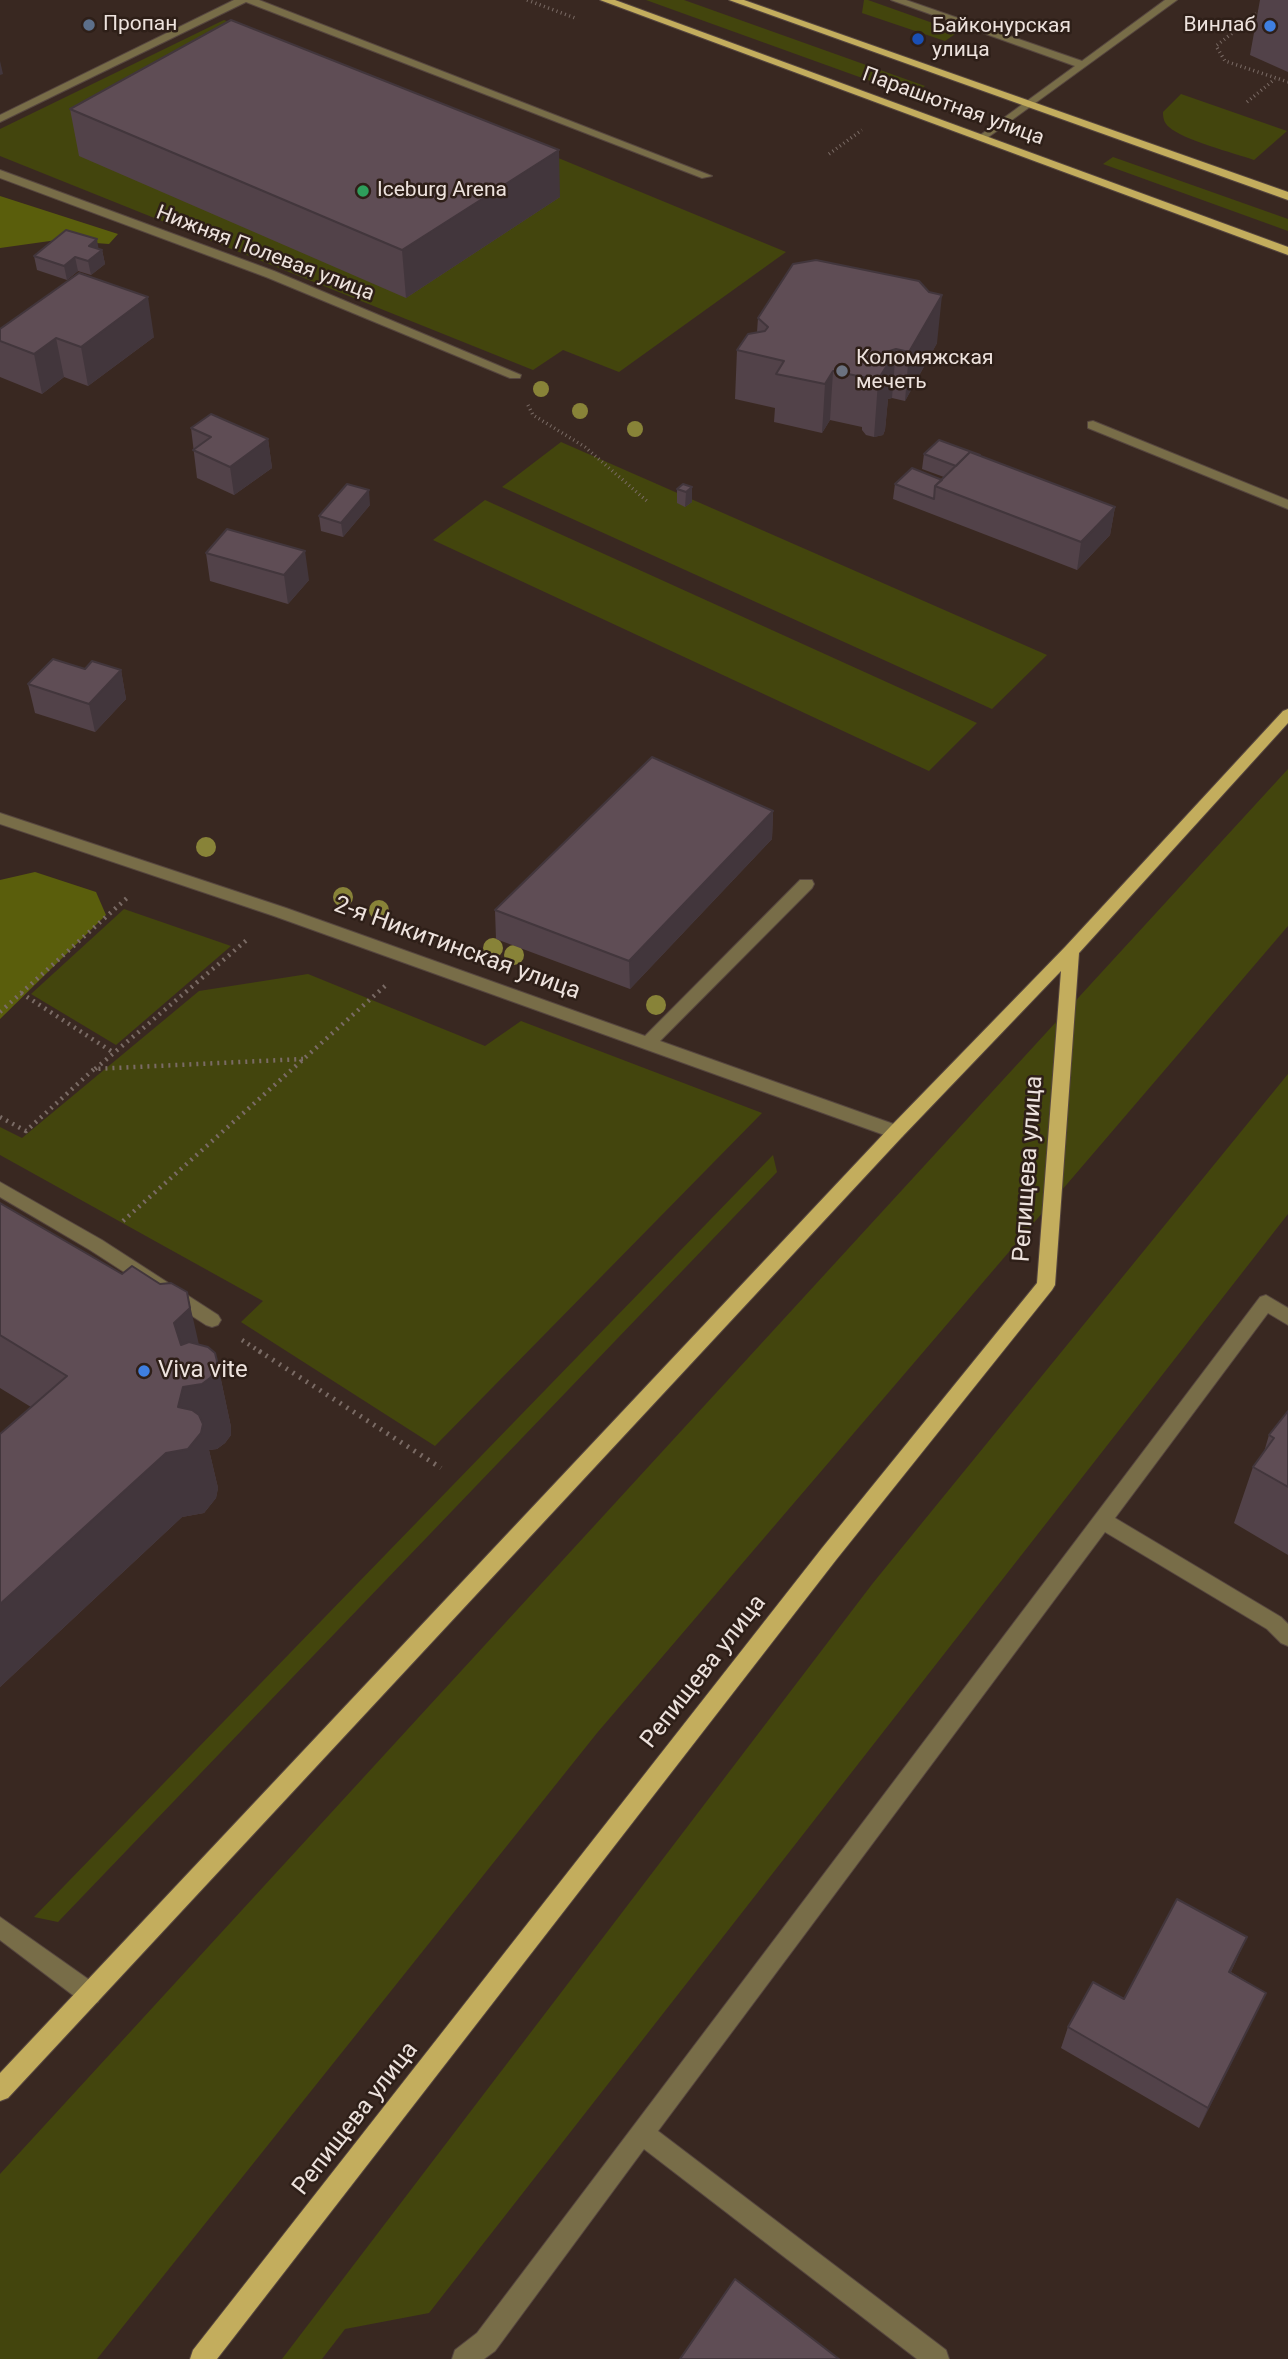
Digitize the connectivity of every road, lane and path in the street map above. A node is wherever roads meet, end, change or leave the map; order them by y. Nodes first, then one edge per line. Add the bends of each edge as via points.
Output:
1 (242, 0) edge
2 (248, 0) edge
3 (605, 0) edge
4 (734, 0) edge
5 (896, 0) edge
6 (1172, 0) edge
7 (1265, 8) dead end
8 (1083, 65) junction
9 (1276, 78) junction
10 (1288, 82) edge
11 (1247, 102) dead end
12 (1028, 105) junction
13 (0, 119) edge
14 (868, 125) dead end
15 (983, 138) junction
16 (829, 155) dead end
17 (0, 174) edge
18 (706, 176) dead end
19 (1288, 196) edge
20 (1288, 251) edge
21 (515, 375) joint
22 (1093, 425) dead end
23 (648, 502) dead end
24 (1288, 505) edge
25 (1288, 714) edge
26 (0, 818) edge
27 (158, 870) junction
28 (806, 884) dead end
29 (281, 912) junction
30 (1071, 950) junction
31 (414, 959) junction
32 (21, 993) junction
33 (0, 1012) edge
34 (648, 1043) junction
35 (114, 1053) junction
36 (304, 1059) junction
37 (94, 1069) junction
38 (0, 1117) edge
39 (896, 1132) junction
40 (0, 1189) edge
41 (96, 1244) junction
42 (1288, 1318) edge
43 (212, 1320) joint
44 (441, 1468) dead end
45 (1102, 1520) junction
46 (1288, 1637) edge
47 (0, 1927) edge
48 (90, 1994) junction
49 (0, 2091) edge
50 (643, 2134) junction
51 (202, 2359) edge
52 (464, 2359) edge
53 (937, 2359) edge

1 - 13 street
2 - 18 street
3 - 15 main road, Парашютная улица
4 - 12 main road, Парашютная улица
5 - 8 street
6 - 8 street
7 - 9 path via 1216,46 1225,61
8 - 12 street
9 - 10 path
9 - 11 path
12 - 15 street
12 - 19 main road, Парашютная улица
14 - 16 path
15 - 20 main road, Парашютная улица
17 - 21 street, Нижняя Полевая улица via 281,278
21 - 23 path via 533,415 585,447
22 - 24 street
25 - 30 main road
26 - 27 street, 2-я Никитинская улица
27 - 29 street, 2-я Никитинская улица
27 - 32 path
28 - 34 street
29 - 31 street, 2-я Никитинская улица
29 - 35 path
30 - 39 main road
30 - 51 main road, Репищева улица via 1046,1285 820,1565
31 - 34 street, 2-я Никитинская улица
31 - 36 path
32 - 33 path
32 - 35 path
34 - 39 street, 2-я Никитинская улица
35 - 37 path
36 - 37 path
36 - 41 path
37 - 38 path via 26,1131
39 - 48 main road
40 - 41 street
41 - 43 street
42 - 45 street via 1266,1302
43 - 44 path
45 - 46 street via 1274,1623
45 - 50 street
47 - 48 street
48 - 49 main road
50 - 52 street via 486,2342
50 - 53 street

